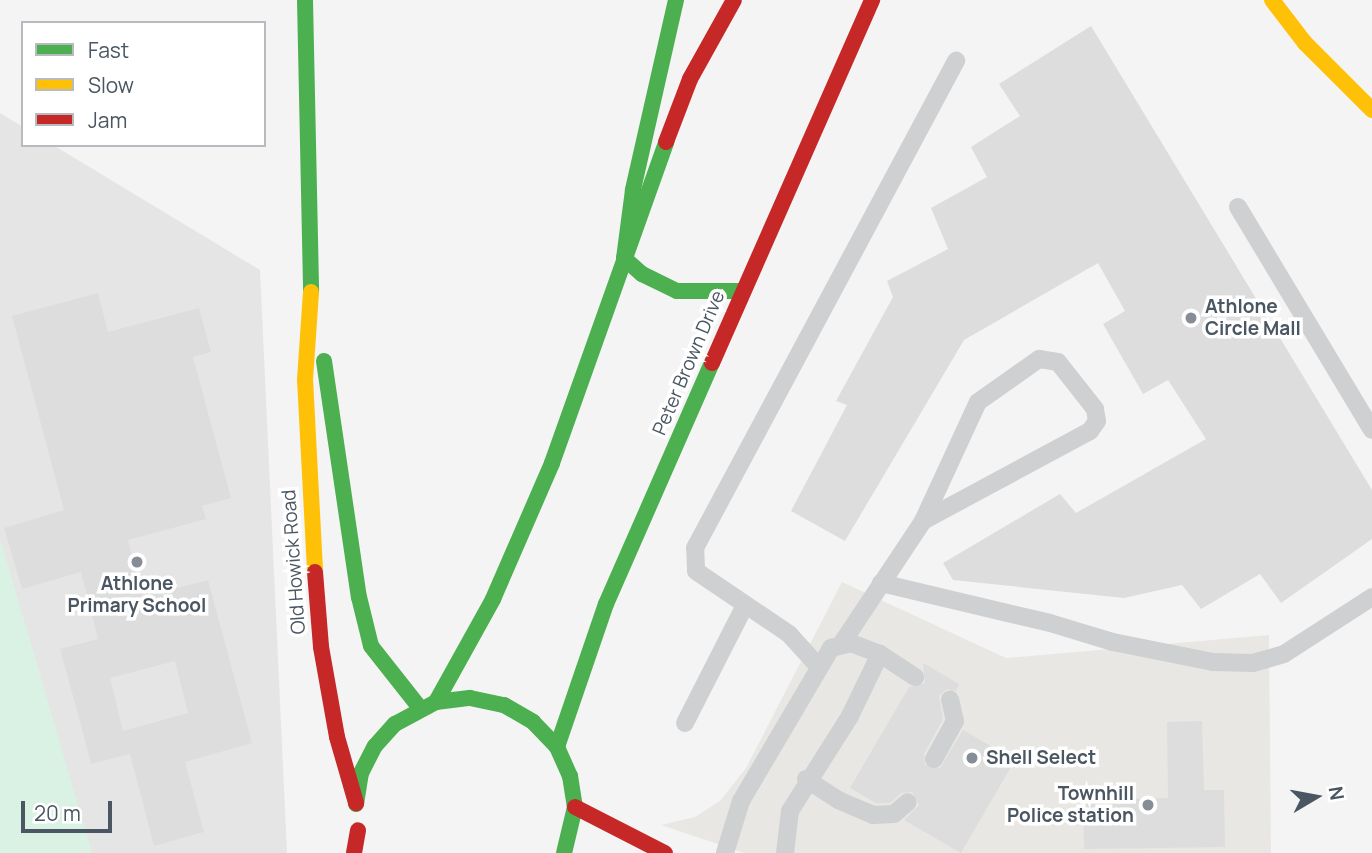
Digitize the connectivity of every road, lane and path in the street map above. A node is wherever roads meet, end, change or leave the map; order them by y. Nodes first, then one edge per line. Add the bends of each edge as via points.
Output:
1 (305, 0) edge
2 (676, 0) edge
3 (734, 0) edge
4 (872, 0) edge
5 (1272, 0) edge
6 (956, 61) dead end
7 (1372, 110) edge
8 (1238, 206) dead end
9 (624, 258) junction
10 (742, 291) junction
11 (313, 315) junction
12 (1372, 430) edge
13 (923, 521) junction
14 (881, 583) junction
15 (1372, 597) edge
16 (745, 605) junction
17 (842, 643) junction
18 (880, 654) junction
19 (818, 666) junction
20 (915, 677) dead end
21 (950, 700) dead end
22 (436, 702) junction
23 (420, 708) junction
24 (685, 723) dead end
25 (557, 747) junction
26 (934, 759) dead end
27 (806, 779) junction
28 (908, 802) dead end
29 (356, 803) junction
30 (575, 807) junction
31 (358, 830) junction
32 (354, 853) edge
33 (366, 853) edge
34 (564, 853) edge
35 (665, 853) edge
36 (725, 853) edge
37 (785, 853) edge

1 - 11 main road, Old Howick Road
2 - 9 main road via 633,190
3 - 9 main road via 691,79
4 - 10 main road, Peter Brown Drive
5 - 7 main road via 1305,43
6 - 16 lane via 695,548 696,571
8 - 12 lane
9 - 10 main road via 642,274 677,291
9 - 22 main road via 547,476 493,599
10 - 25 main road, Peter Brown Drive via 606,604
11 - 23 main road, Old Howick Road via 371,646
11 - 29 main road, Old Howick Road via 305,379 321,647 337,737
13 - 13 lane via 978,402 1039,359 1058,362 1095,409 1097,421 1090,431
13 - 14 lane
14 - 15 lane via 1113,642 1213,662 1253,663 1284,654
14 - 17 lane
16 - 19 lane via 789,634
16 - 24 lane
17 - 18 lane
17 - 19 lane via 831,648
18 - 20 lane
18 - 27 lane via 849,716
19 - 36 lane via 741,801
21 - 26 lane via 955,720
22 - 23 main road
22 - 25 main road via 470,698 504,705 533,722
23 - 29 main road via 395,724 375,746 362,773
25 - 30 main road via 570,776
27 - 28 lane via 856,810 873,815 894,814
27 - 37 lane via 790,811
29 - 31 main road
30 - 34 main road
30 - 35 main road
31 - 32 main road
31 - 33 main road

